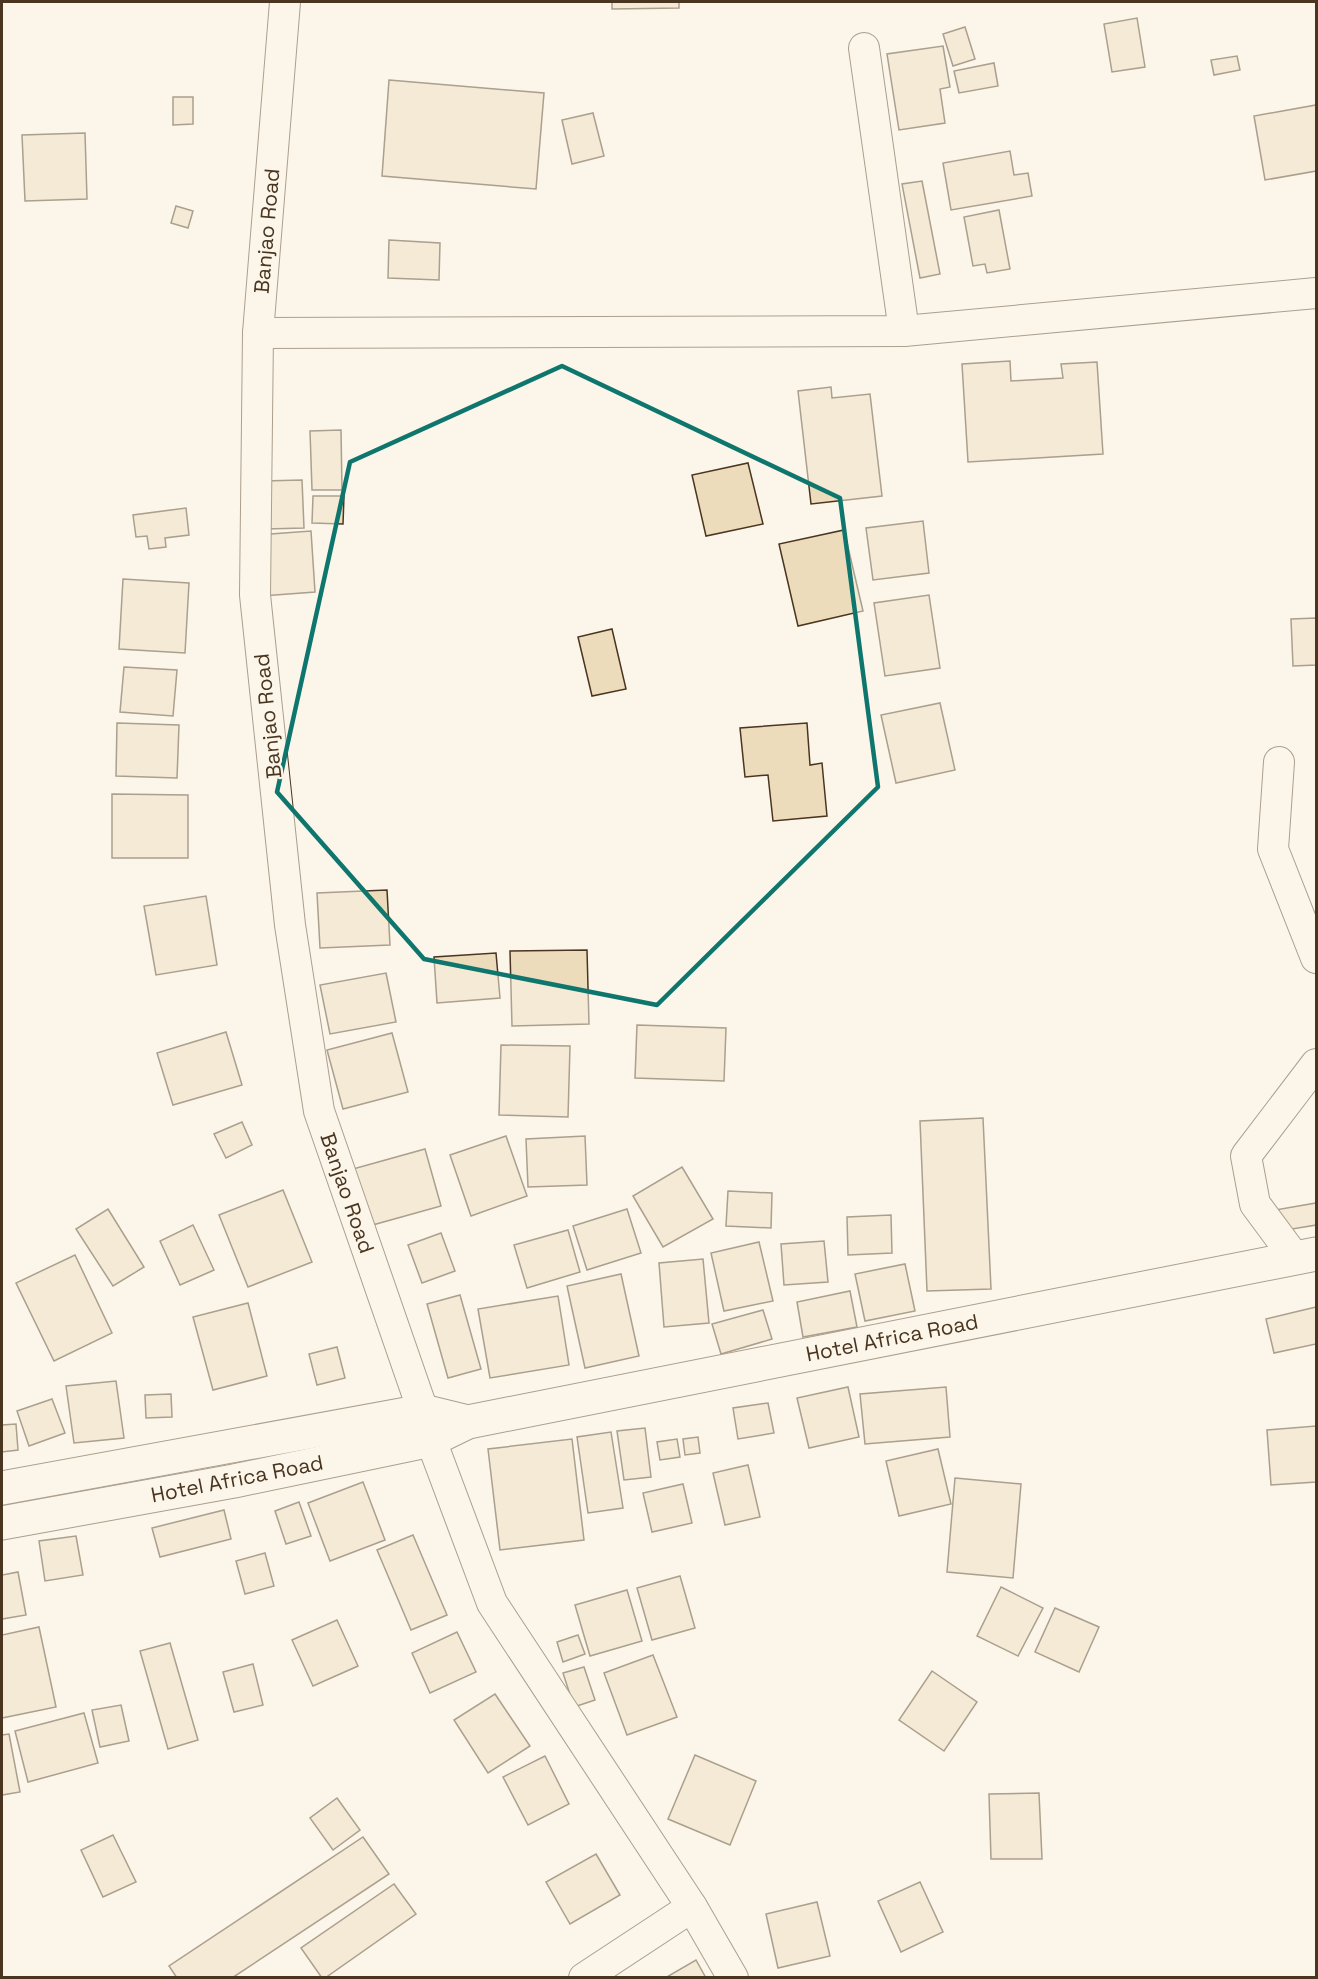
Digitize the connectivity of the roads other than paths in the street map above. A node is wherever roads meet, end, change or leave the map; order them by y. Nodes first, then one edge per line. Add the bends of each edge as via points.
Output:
1 (285, 2) edge
2 (864, 48) dead end
3 (1317, 293) edge
4 (904, 331) junction
5 (258, 333) junction
6 (1279, 762) dead end
7 (1317, 958) edge
8 (1317, 1064) edge
9 (1306, 1256) edge
10 (427, 1426) junction
11 (2, 1488) edge
12 (2, 1523) edge
13 (692, 1907) junction
14 (584, 1977) edge
15 (733, 1977) edge

1 - 5 street, Banjao Road
2 - 4 street
3 - 4 street
4 - 5 street
5 - 10 street, Banjao Road via 255,595 292,937 319,1111
6 - 7 street via 1273,849
8 - 9 street via 1246,1156 1255,1204
9 - 10 street, Hotel Africa Road via 468,1422
10 - 11 street, Hotel Africa Road
10 - 12 street, Hotel Africa Road via 234,1481
10 - 13 street, Banjao Road via 492,1603
13 - 14 street
13 - 15 street, Banjao Road

